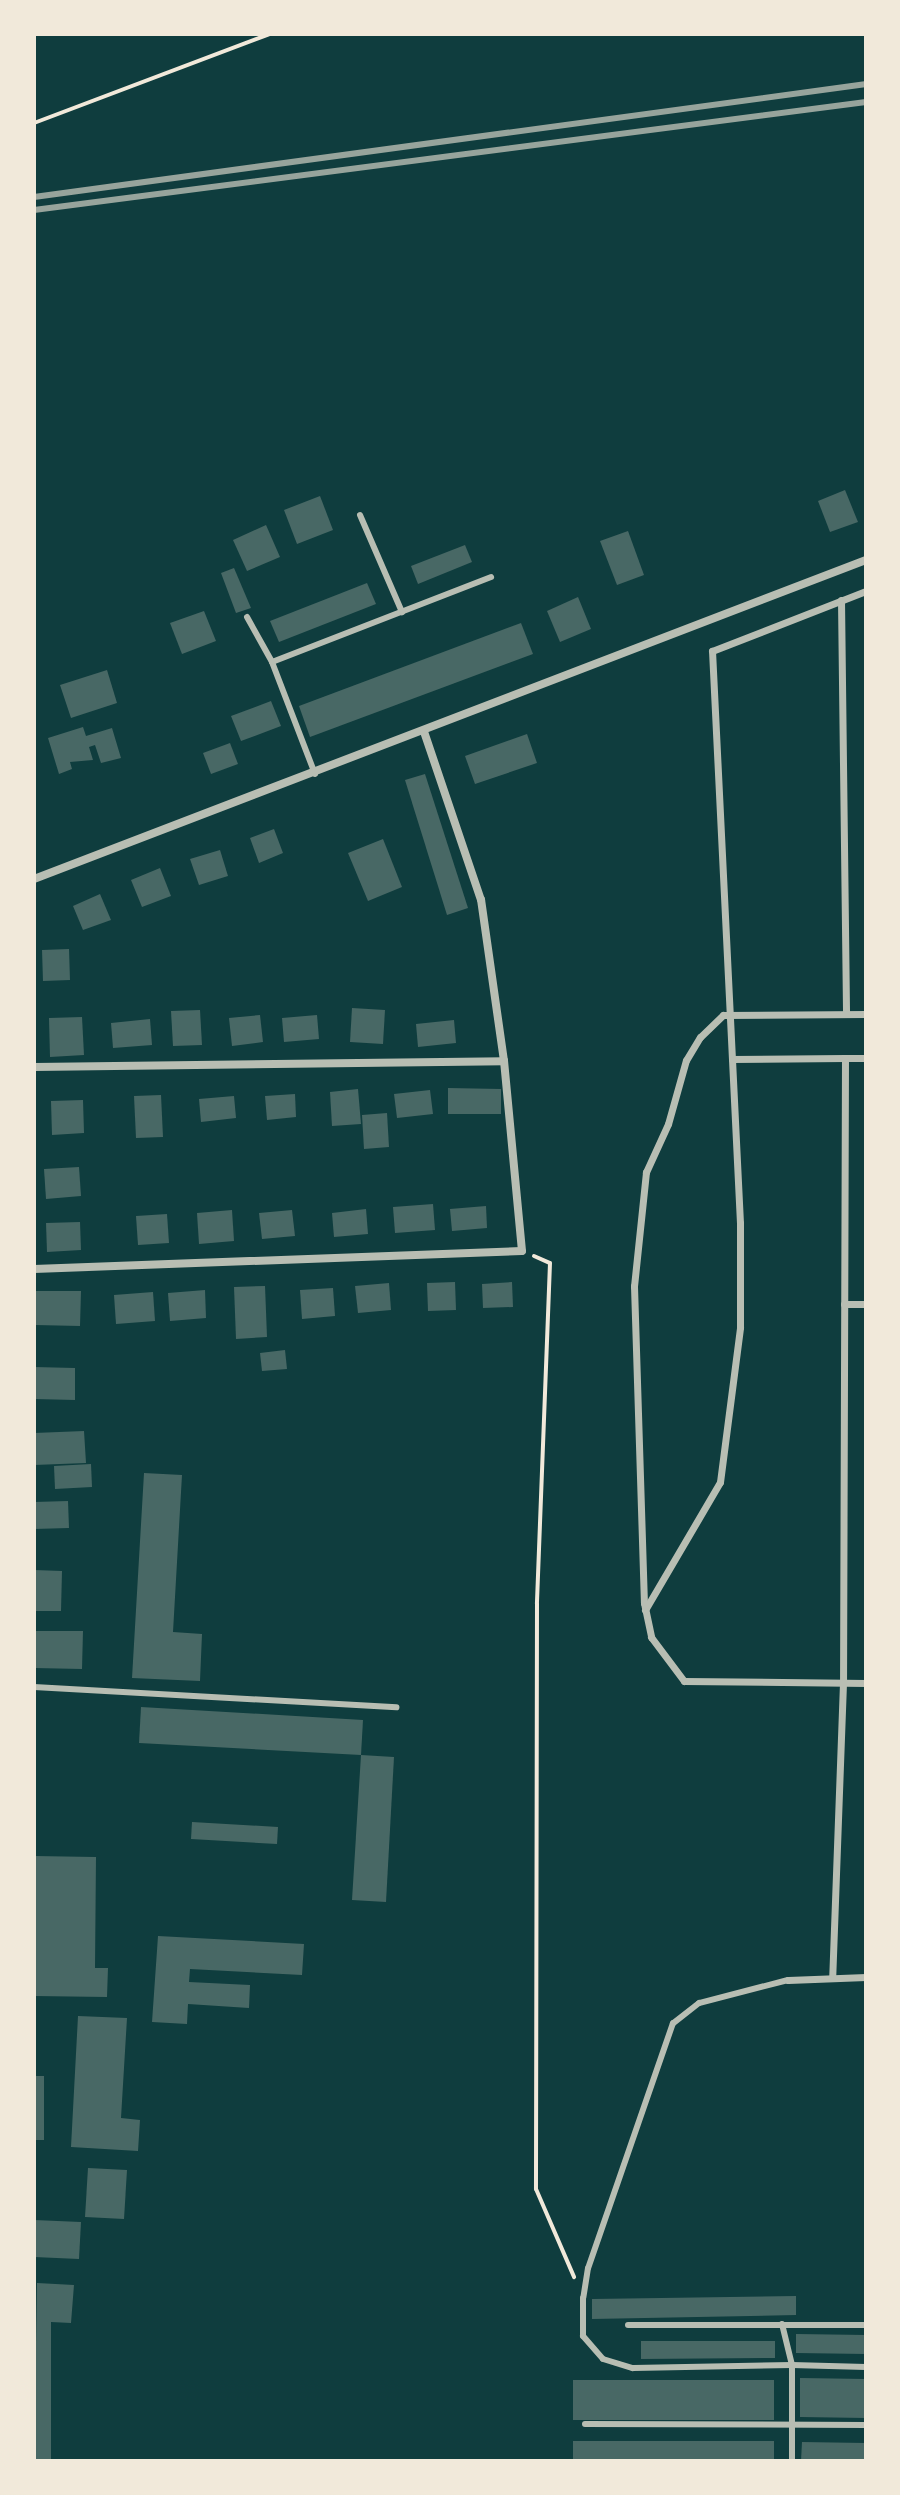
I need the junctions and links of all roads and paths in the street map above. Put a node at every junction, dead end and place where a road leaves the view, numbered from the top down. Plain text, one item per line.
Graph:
1 (269, 34) edge
2 (34, 123) edge
3 (360, 515) dead end
4 (866, 560) edge
5 (491, 577) dead end
6 (866, 591) edge
7 (841, 600) junction
8 (402, 612) junction
9 (247, 617) dead end
10 (272, 662) junction
11 (424, 732) junction
12 (315, 774) junction
13 (34, 879) edge
14 (846, 1013) junction
15 (866, 1014) edge
16 (729, 1015) junction
17 (845, 1058) junction
18 (866, 1058) edge
19 (732, 1059) junction
20 (504, 1061) junction
21 (34, 1067) edge
22 (522, 1251) junction
23 (34, 1269) edge
24 (844, 1304) junction
25 (866, 1304) edge
26 (645, 1610) junction
27 (843, 1683) junction
28 (866, 1683) edge
29 (34, 1687) edge
30 (396, 1707) dead end
31 (866, 1977) edge
32 (832, 1978) junction
33 (788, 1980) joint
34 (583, 2298) junction
35 (782, 2324) junction
36 (628, 2325) dead end
37 (866, 2325) edge
38 (792, 2365) junction
39 (866, 2367) edge
40 (585, 2424) dead end
41 (792, 2424) junction
42 (866, 2425) edge
43 (792, 2461) edge

1 - 2 path
3 - 8 lane
4 - 11 street
5 - 8 lane
6 - 7 street
7 - 14 street
7 - 16 street
8 - 10 lane
9 - 10 lane
10 - 12 lane
11 - 12 street
11 - 20 street
12 - 13 street
14 - 15 street
14 - 16 street
16 - 19 street
16 - 26 street
17 - 18 street
17 - 19 street
17 - 24 street
19 - 26 street
20 - 21 street
20 - 22 street
22 - 23 street
22 - 34 path
24 - 25 street
24 - 27 street
26 - 27 street
27 - 28 street
27 - 32 street
29 - 30 lane
31 - 32 street
32 - 33 street
33 - 34 lane
34 - 38 lane
35 - 36 lane
35 - 37 lane
35 - 38 lane
38 - 39 lane
38 - 41 lane
40 - 41 lane
41 - 42 lane
41 - 43 lane

